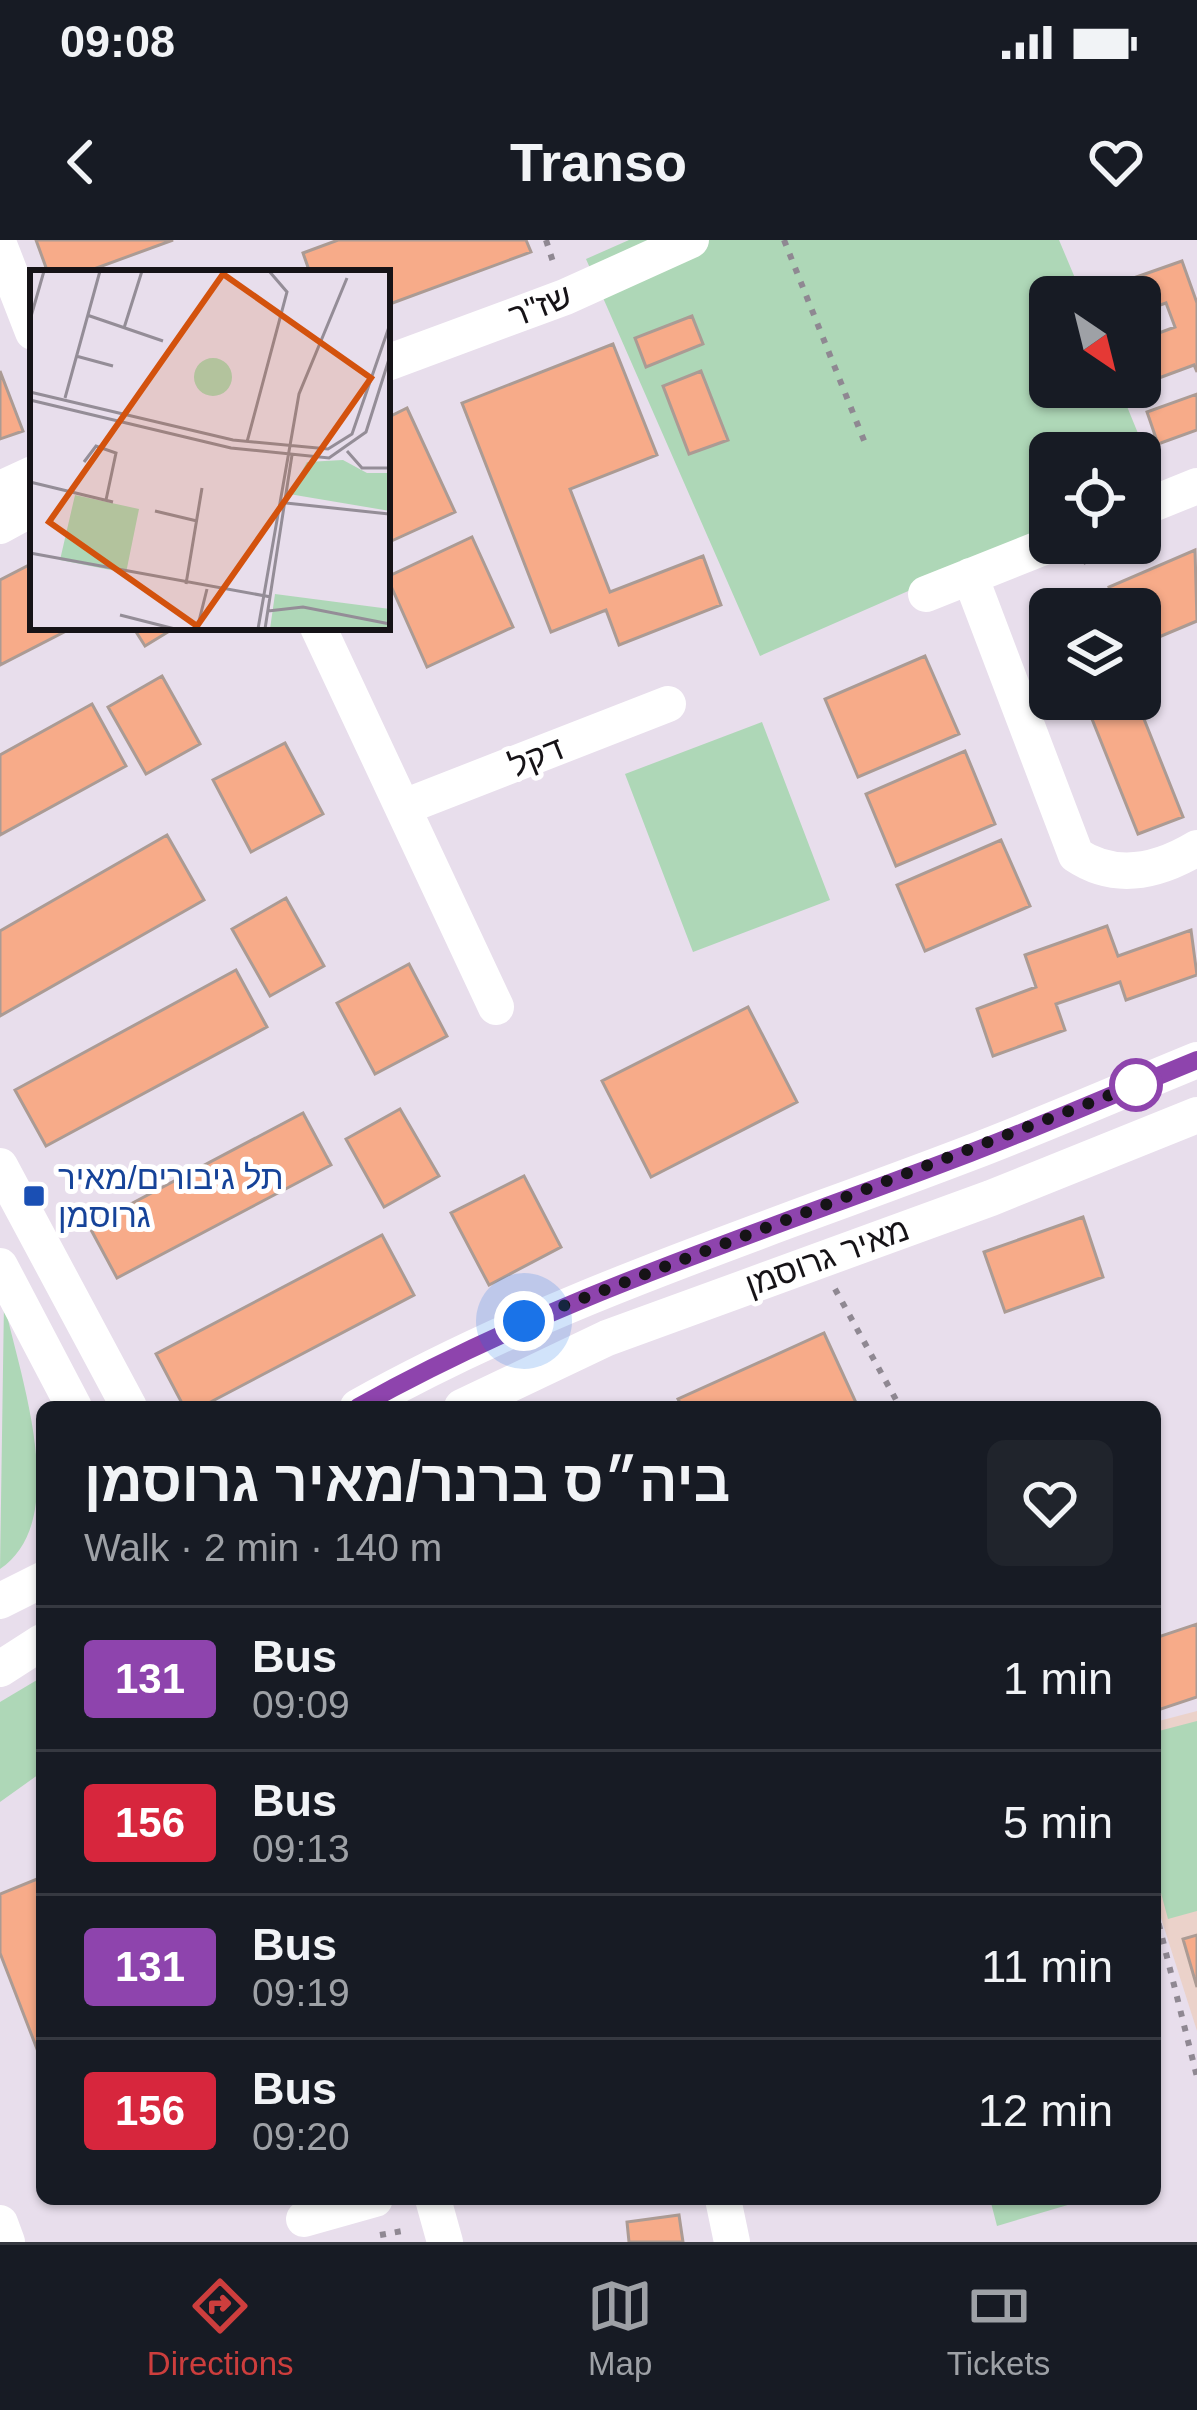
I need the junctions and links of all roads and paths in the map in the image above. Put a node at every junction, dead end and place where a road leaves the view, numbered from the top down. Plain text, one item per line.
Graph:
1 (691, 240) edge
2 (784, 240) edge
3 (0, 247) edge
4 (30, 324) edge
5 (390, 362) edge
6 (865, 443) dead end
7 (30, 475) edge
8 (1197, 486) edge
9 (0, 489) edge
10 (1161, 501) edge
11 (30, 510) edge
12 (0, 526) edge
13 (1029, 553) edge
14 (970, 576) junction
15 (926, 594) dead end
16 (319, 630) edge
17 (668, 704) dead end
18 (404, 807) junction
19 (1197, 848) edge
20 (496, 1007) dead end
21 (1197, 1060) edge
22 (1197, 1115) edge
23 (0, 1166) edge
24 (821, 1259) junction
25 (3, 1272) edge
26 (50, 1401) edge
27 (71, 1401) edge
28 (126, 1401) edge
29 (369, 1401) edge
30 (475, 1401) edge
31 (897, 1401) edge
32 (36, 1646) edge
33 (0, 1669) edge
34 (1161, 1933) edge
35 (1197, 2077) edge
36 (354, 2205) edge
37 (723, 2205) edge
38 (304, 2219) dead end
39 (440, 2221) edge
40 (0, 2223) edge
41 (365, 2238) dead end
42 (7, 2242) edge
43 (732, 2242) edge

1 - 5 street, שז"ר
2 - 6 path
3 - 4 street
7 - 9 street
8 - 10 street
11 - 12 street
13 - 14 street
14 - 15 street
14 - 19 street
16 - 18 street
17 - 18 street, דקל
18 - 20 street
21 - 29 street, מאיר גרוסמן
22 - 24 street, מאיר גרוסמן
23 - 28 street
24 - 30 street, מאיר גרוסמן
24 - 31 path
25 - 26 street
25 - 27 street
32 - 33 street
34 - 35 path
36 - 38 street
37 - 43 street
39 - 41 path
40 - 42 street

